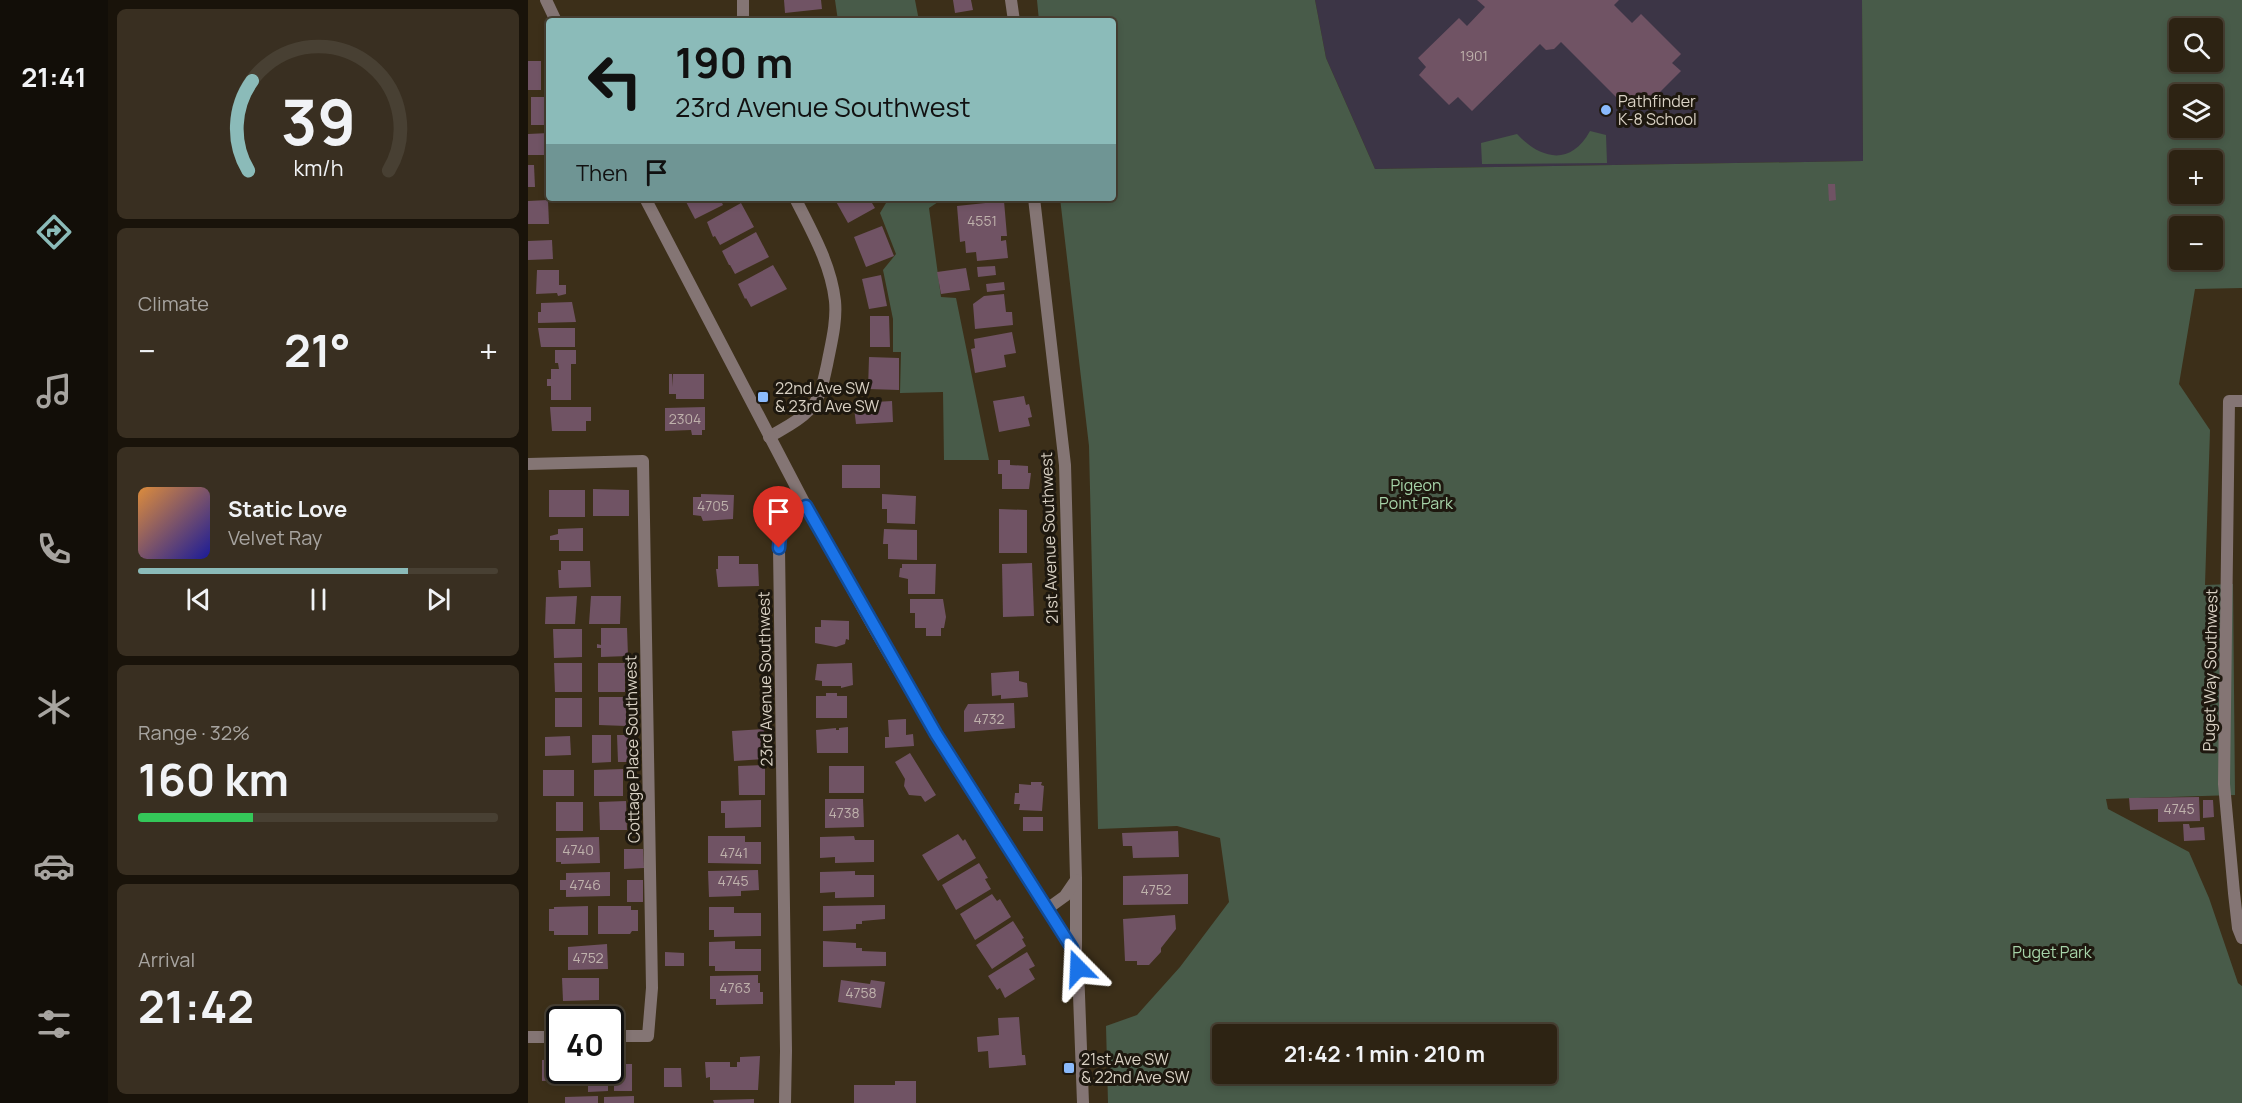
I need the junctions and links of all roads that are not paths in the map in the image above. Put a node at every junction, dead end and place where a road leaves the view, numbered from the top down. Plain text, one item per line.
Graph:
1 (546, 0) edge
2 (743, 0) edge
3 (1011, 0) edge
4 (555, 18) edge
5 (743, 18) edge
6 (1014, 18) edge
7 (647, 201) edge
8 (796, 201) edge
9 (1034, 201) edge
10 (2236, 401) edge
11 (770, 436) junction
12 (528, 464) edge
13 (806, 506) junction
14 (1076, 879) junction
15 (1047, 909) junction
16 (2242, 938) edge
17 (1076, 959) junction
18 (624, 1036) edge
19 (528, 1037) edge
20 (546, 1037) edge
21 (785, 1103) edge
22 (1083, 1103) edge

1 - 4 street
2 - 5 street
3 - 6 street
7 - 11 street
8 - 11 street
9 - 14 street, 21st Avenue Southwest
10 - 16 street, Puget Way Southwest
11 - 13 street
12 - 18 street, Cottage Place Southwest
13 - 15 street
13 - 21 street, 23rd Avenue Southwest
14 - 15 street
14 - 17 street, 21st Avenue Southwest
15 - 17 street
17 - 22 street, 21st Avenue Southwest
19 - 20 street

